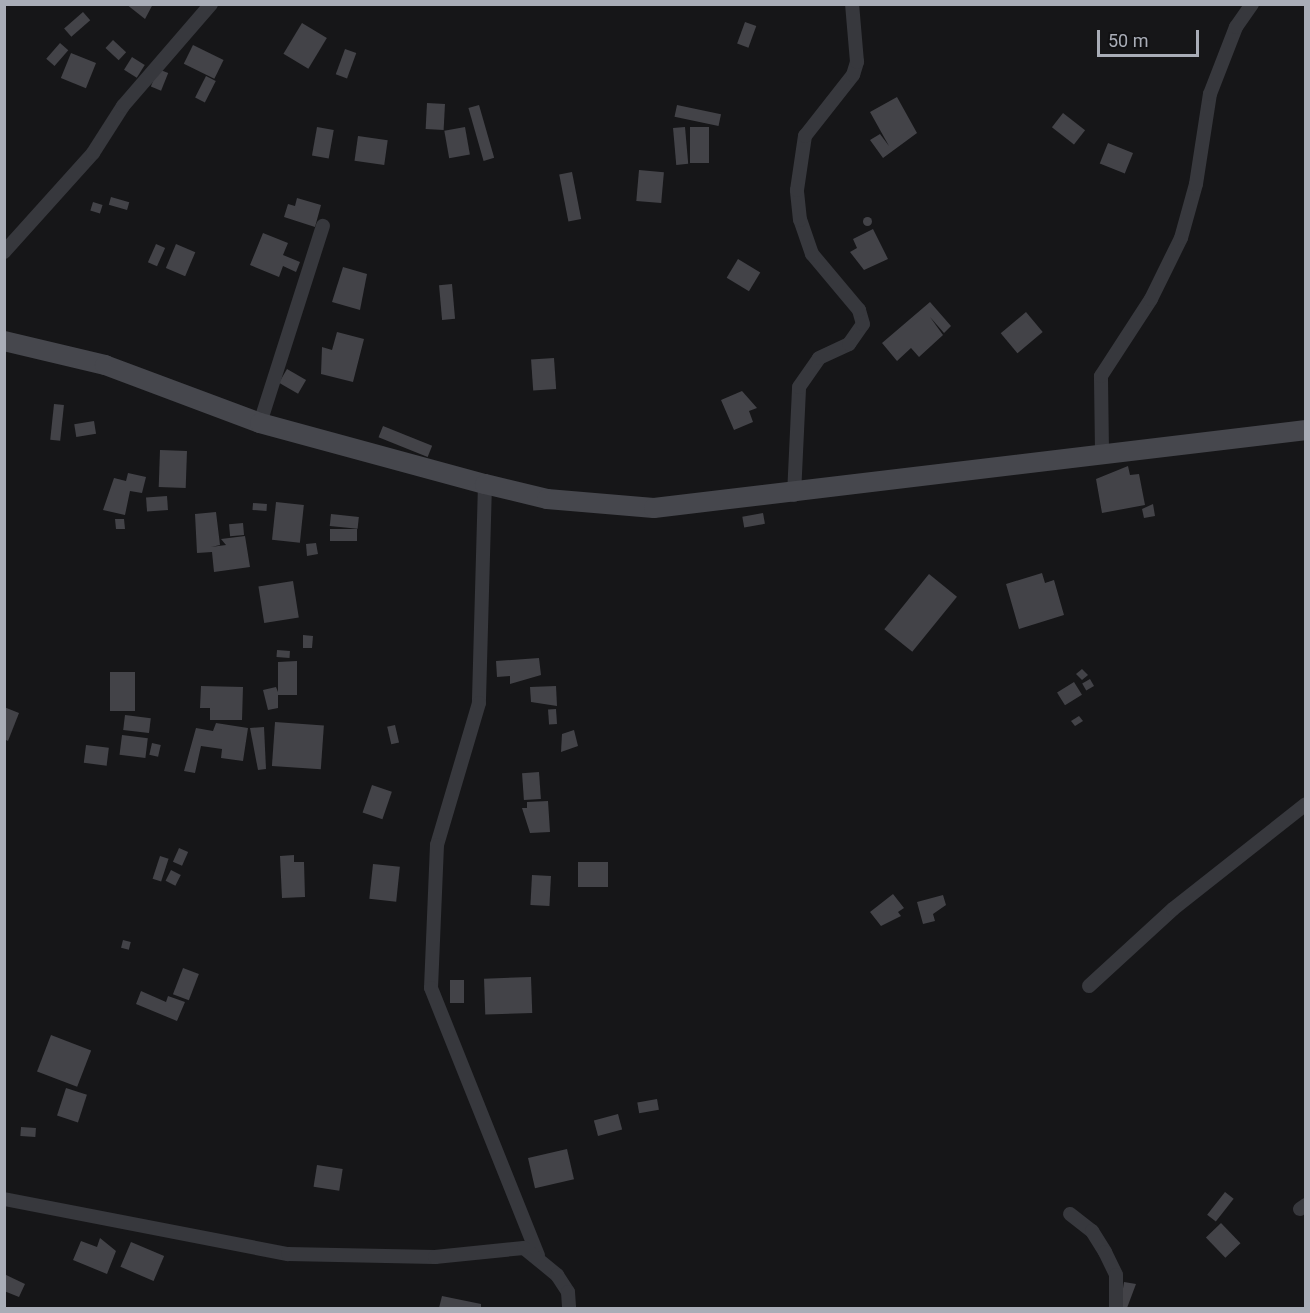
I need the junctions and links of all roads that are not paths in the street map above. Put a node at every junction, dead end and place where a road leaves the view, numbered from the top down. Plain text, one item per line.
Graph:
1 (211, 4) edge
2 (852, 4) edge
3 (1252, 4) edge
4 (323, 226) dead end
5 (4, 252) edge
6 (4, 341) edge
7 (260, 423) junction
8 (1305, 430) edge
9 (1102, 450) junction
10 (485, 484) junction
11 (794, 495) junction
12 (1305, 804) edge
13 (1089, 986) dead end
14 (4, 1199) edge
15 (1070, 1214) dead end
16 (538, 1255) junction
17 (569, 1308) edge
18 (1116, 1308) edge

1 - 5 street
2 - 11 street
3 - 9 street
4 - 7 street
6 - 7 street
7 - 10 street
8 - 9 street
9 - 11 street
10 - 11 street
10 - 16 street
12 - 13 street
14 - 16 street
15 - 18 street
16 - 17 street

